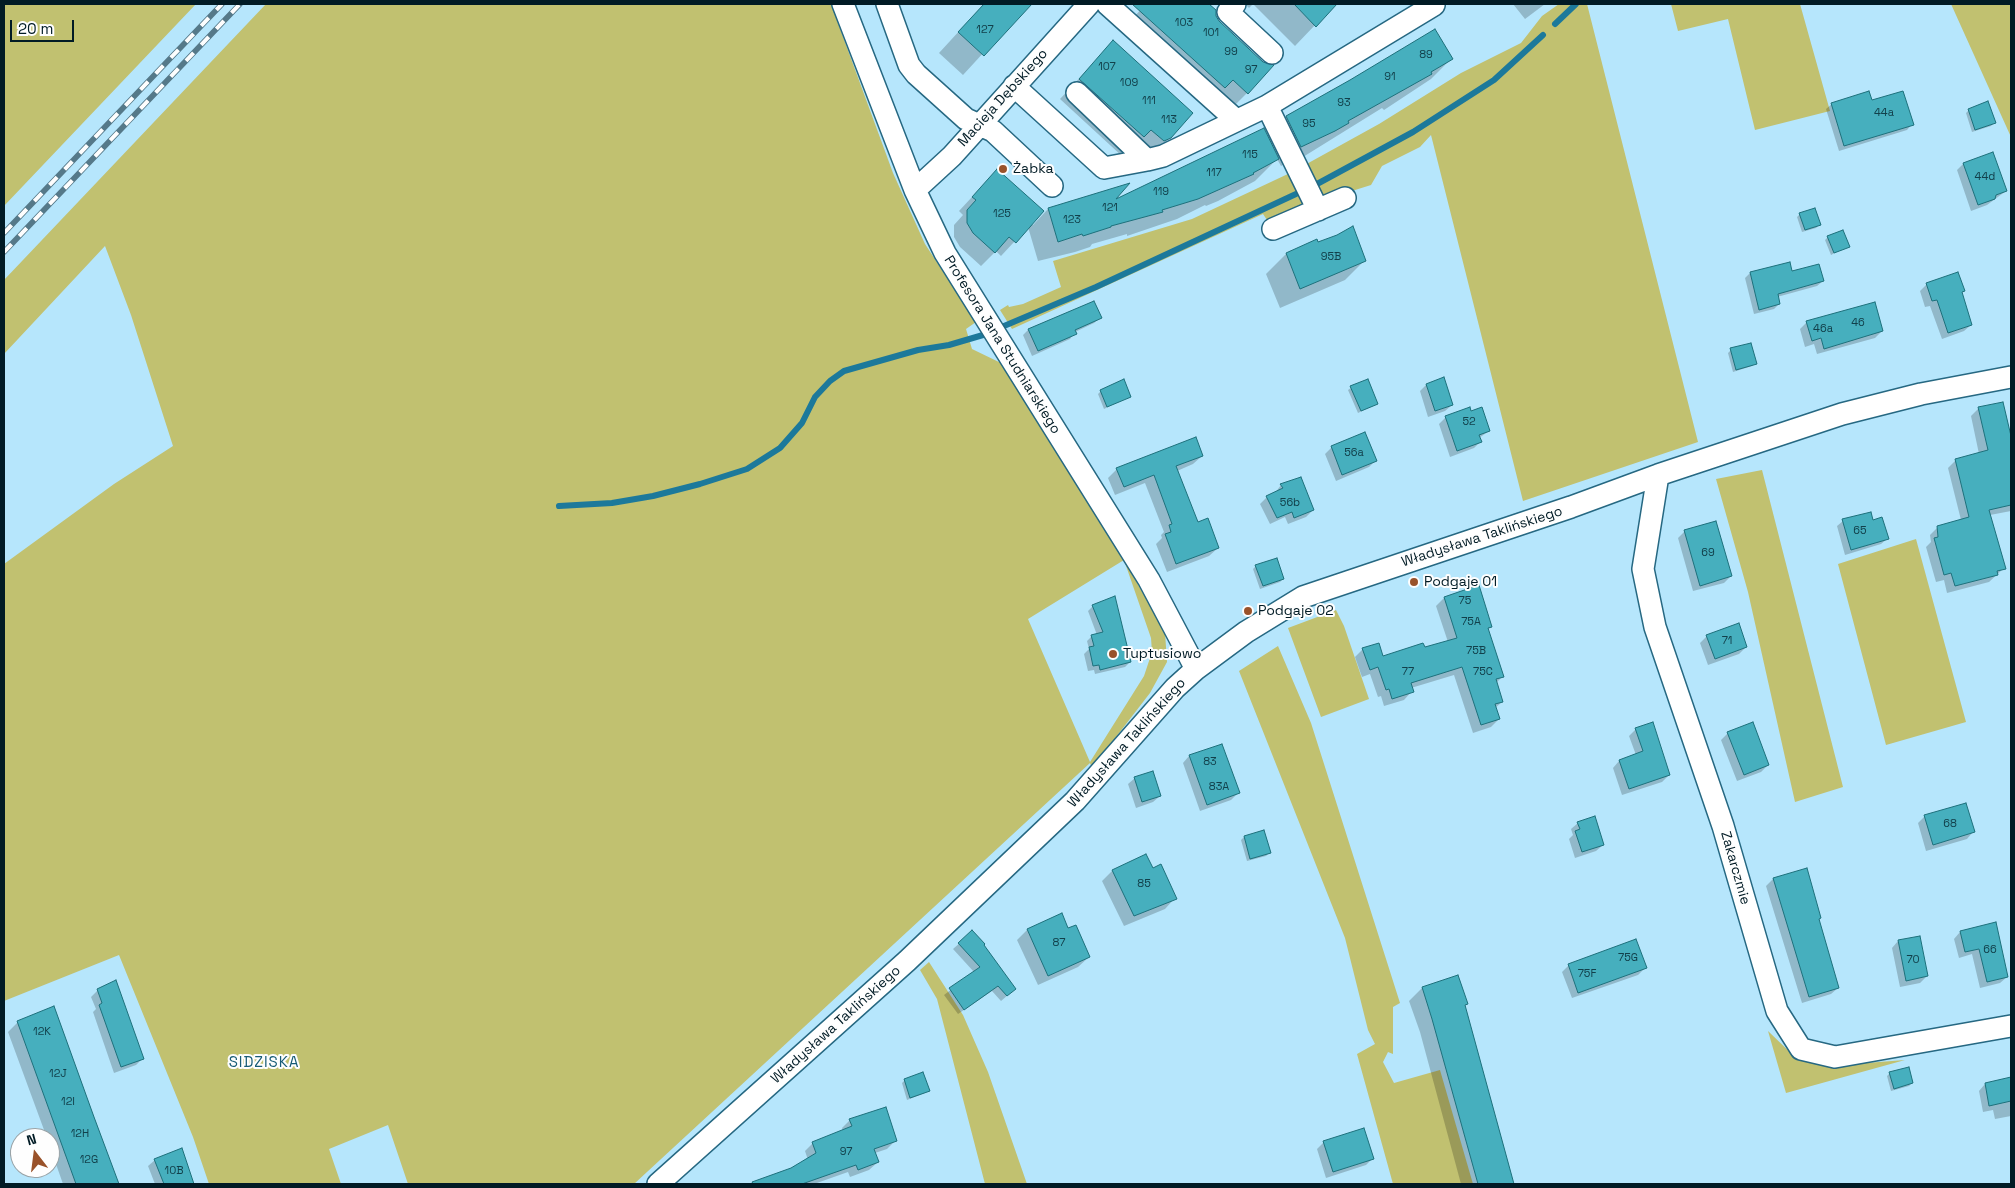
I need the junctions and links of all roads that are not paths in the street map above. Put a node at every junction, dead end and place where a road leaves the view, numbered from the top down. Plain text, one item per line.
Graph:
1 (843, 4) edge
2 (887, 4) edge
3 (1089, 4) edge
4 (1107, 4) edge
5 (1235, 4) edge
6 (1434, 5) edge
7 (1272, 53) dead end
8 (1014, 86) junction
9 (1077, 93) dead end
10 (1266, 106) junction
11 (1236, 120) junction
12 (979, 125) junction
13 (1147, 160) junction
14 (1052, 186) dead end
15 (915, 190) junction
16 (1345, 198) dead end
17 (1318, 210) junction
18 (1273, 229) dead end
19 (2011, 377) edge
20 (1658, 474) junction
21 (1196, 669) junction
22 (2011, 1026) edge
23 (658, 1184) edge

1 - 15 street, Profesora Jana Studniarskiego
2 - 12 street
3 - 8 street, Macieja Dębskiego
4 - 11 street
5 - 7 street
6 - 10 street
8 - 12 street, Macieja Dębskiego
8 - 13 street
9 - 13 street
10 - 11 street
10 - 17 street
11 - 13 street
12 - 14 street
12 - 15 street, Macieja Dębskiego
15 - 21 street, Profesora Jana Studniarskiego
16 - 17 street
17 - 18 street
19 - 20 street, Władysława Taklińskiego
20 - 21 street, Władysława Taklińskiego
20 - 22 street, Zakarczmie
21 - 23 street, Władysława Taklińskiego

